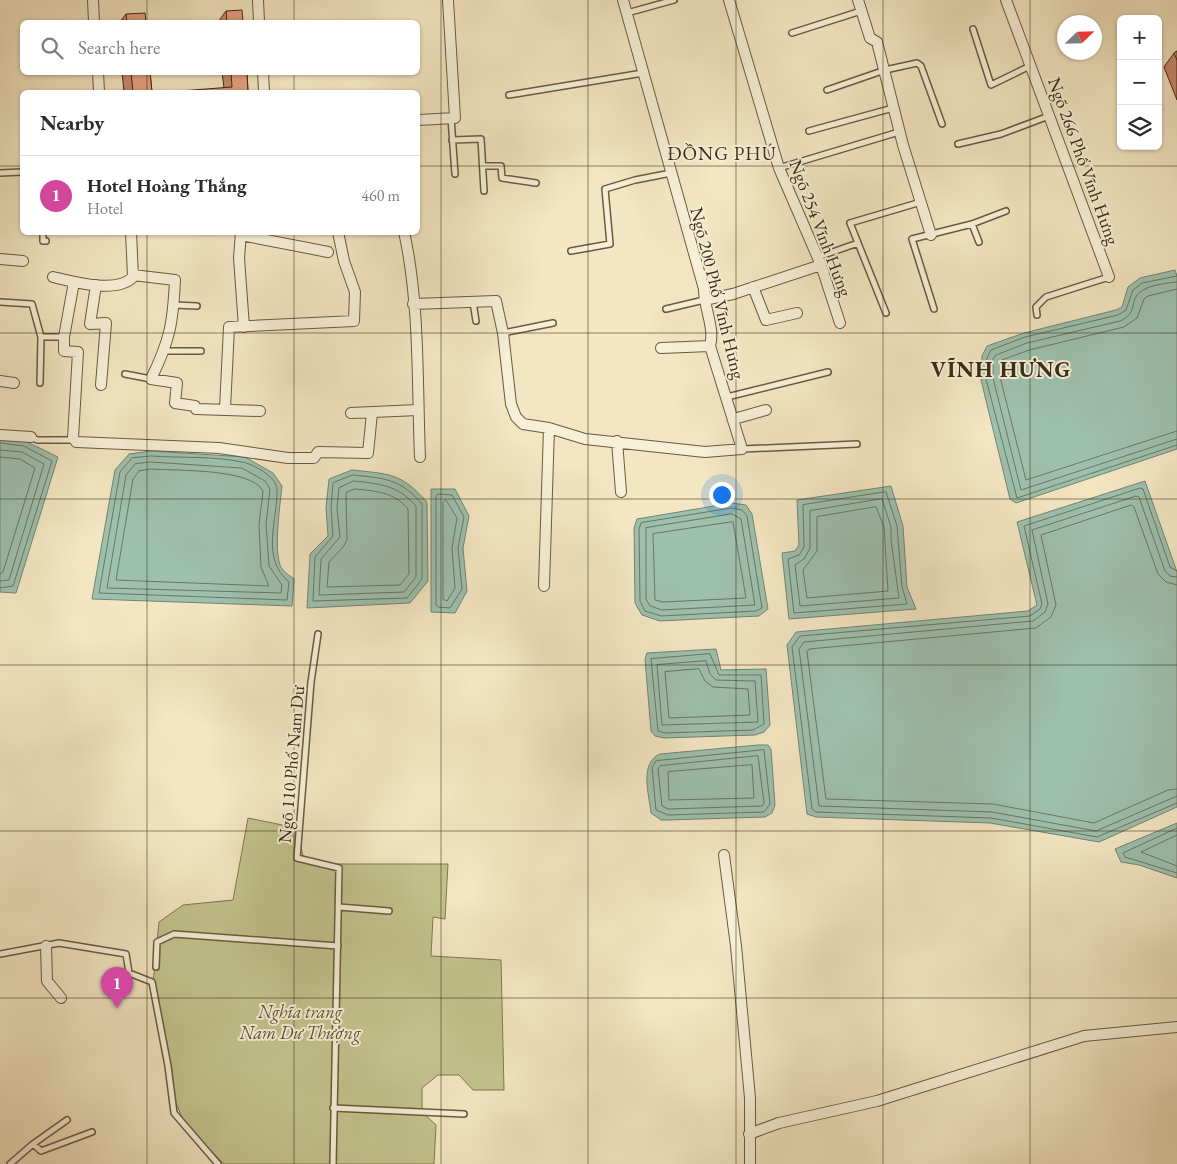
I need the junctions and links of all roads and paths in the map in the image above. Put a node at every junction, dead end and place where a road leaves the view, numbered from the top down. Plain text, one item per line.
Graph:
1 (93, 0) edge
2 (258, 0) edge
3 (448, 0) edge
4 (623, 0) edge
5 (674, 0) edge
6 (729, 0) edge
7 (858, 0) edge
8 (1006, 0) edge
9 (861, 10) junction
10 (627, 13) junction
11 (94, 20) edge
12 (259, 20) edge
13 (973, 29) dead end
14 (792, 33) dead end
15 (1031, 66) junction
16 (885, 70) junction
17 (643, 73) junction
18 (98, 75) edge
19 (263, 75) edge
20 (99, 90) edge
21 (264, 90) edge
22 (827, 90) dead end
23 (509, 95) dead end
24 (893, 108) junction
25 (1050, 116) junction
26 (451, 118) junction
27 (420, 120) edge
28 (942, 124) dead end
29 (809, 131) dead end
30 (899, 132) junction
31 (452, 140) junction
32 (958, 144) dead end
33 (484, 166) junction
34 (780, 168) junction
35 (20, 172) edge
36 (0, 173) edge
37 (671, 173) junction
38 (454, 174) dead end
39 (536, 183) dead end
40 (484, 192) dead end
41 (921, 202) junction
42 (1006, 211) dead end
43 (972, 224) junction
44 (43, 235) edge
45 (131, 235) edge
46 (241, 235) edge
47 (246, 235) edge
48 (339, 235) edge
49 (405, 235) edge
50 (931, 235) junction
51 (46, 241) dead end
52 (979, 242) dead end
53 (858, 243) junction
54 (571, 251) dead end
55 (328, 252) dead end
56 (0, 259) edge
57 (24, 261) dead end
58 (819, 261) junction
59 (134, 275) junction
60 (53, 277) dead end
61 (1109, 277) joint
62 (74, 282) junction
63 (96, 285) junction
64 (753, 287) junction
65 (704, 300) junction
66 (473, 301) junction
67 (0, 302) edge
68 (413, 304) junction
69 (174, 305) junction
70 (197, 306) dead end
71 (666, 308) dead end
72 (934, 309) dead end
73 (797, 313) dead end
74 (886, 313) dead end
75 (1037, 314) dead end
76 (476, 321) dead end
77 (553, 323) dead end
78 (840, 323) dead end
79 (244, 327) junction
80 (503, 333) junction
81 (41, 337) junction
82 (64, 338) junction
83 (710, 346) junction
84 (661, 348) dead end
85 (165, 351) junction
86 (201, 352) dead end
87 (828, 372) dead end
88 (125, 374) dead end
89 (151, 380) junction
90 (0, 382) edge
91 (14, 383) dead end
92 (40, 383) dead end
93 (102, 385) dead end
94 (727, 397) junction
95 (226, 409) junction
96 (418, 410) junction
97 (766, 410) dead end
98 (260, 411) dead end
99 (351, 413) dead end
100 (372, 413) junction
101 (734, 419) junction
102 (549, 428) junction
103 (0, 435) edge
104 (31, 437) joint
105 (74, 440) junction
106 (617, 441) junction
107 (857, 444) dead end
108 (742, 449) junction
109 (420, 457) dead end
110 (621, 492) dead end
111 (544, 586) dead end
112 (318, 634) dead end
113 (724, 855) dead end
114 (339, 907) junction
115 (388, 911) dead end
116 (46, 946) junction
117 (338, 946) junction
118 (0, 954) edge
119 (156, 967) dead end
120 (61, 998) dead end
121 (1177, 1027) edge
122 (333, 1108) junction
123 (464, 1114) dead end
124 (68, 1120) dead end
125 (92, 1132) dead end
126 (749, 1134) junction
127 (32, 1144) junction
128 (10, 1164) edge
129 (218, 1164) edge
130 (333, 1164) edge
131 (750, 1164) edge

1 - 11 street
2 - 12 street
3 - 26 street
4 - 10 street, Ngõ 200 Phố Vĩnh Hưng
5 - 10 lane
6 - 34 street, Ngõ 254 Vĩnh Hưng
7 - 9 street
8 - 15 street, Ngõ 266 Phố Vĩnh Hưng
9 - 14 lane
9 - 16 street
10 - 17 street, Ngõ 200 Phố Vĩnh Hưng
13 - 15 lane
15 - 25 street, Ngõ 266 Phố Vĩnh Hưng
16 - 22 lane
16 - 24 street
16 - 28 lane
17 - 23 lane
17 - 37 street, Ngõ 200 Phố Vĩnh Hưng
18 - 20 street
19 - 21 street
24 - 29 lane
24 - 30 street
25 - 32 lane
25 - 61 street, Ngõ 266 Phố Vĩnh Hưng
26 - 27 street
26 - 31 lane
30 - 34 lane
30 - 41 street
31 - 33 lane
31 - 38 lane
33 - 39 lane
33 - 40 lane
34 - 58 street, Ngõ 254 Vĩnh Hưng
35 - 36 lane
37 - 54 lane
37 - 65 street, Ngõ 200 Phố Vĩnh Hưng
41 - 50 street
41 - 53 lane
42 - 43 lane
43 - 50 lane
43 - 52 lane
44 - 51 lane
45 - 59 street
46 - 79 street
47 - 55 street
48 - 79 street
49 - 68 street
50 - 72 lane
53 - 58 lane
53 - 74 lane
56 - 57 street
58 - 64 street
58 - 78 street, Ngõ 254 Vĩnh Hưng
59 - 63 street
59 - 69 street
60 - 62 street
61 - 75 lane
62 - 63 street
62 - 82 street
63 - 93 street
64 - 65 street
64 - 73 street
65 - 71 lane
65 - 83 street, Ngõ 200 Phố Vĩnh Hưng
66 - 68 street
66 - 76 lane
66 - 80 street
67 - 81 lane
68 - 96 street
69 - 70 lane
69 - 85 street
77 - 80 lane
79 - 95 street
80 - 102 street
81 - 82 lane
81 - 92 lane
82 - 105 street
83 - 84 street
83 - 94 street, Ngõ 200 Phố Vĩnh Hưng
85 - 86 lane
85 - 89 street
87 - 94 lane
88 - 89 lane
89 - 95 street
90 - 91 street
94 - 101 street, Ngõ 200 Phố Vĩnh Hưng
95 - 98 street
96 - 100 street
96 - 109 street
97 - 101 street
99 - 100 street
100 - 105 street
101 - 108 street, Ngõ 200 Phố Vĩnh Hưng
102 - 106 street
102 - 111 street
103 - 104 street
104 - 105 lane
106 - 108 street
106 - 110 street
107 - 108 lane
112 - 114 lane, Ngõ 110 Phố Nam Dư
113 - 126 street
114 - 115 lane
114 - 117 lane, Ngõ 110 Phố Nam Dư
116 - 118 lane
116 - 120 street
116 - 129 lane
117 - 119 lane
117 - 122 lane, Ngõ 110 Phố Nam Dư
121 - 126 street
122 - 123 lane
122 - 130 lane, Ngõ 110 Phố Nam Dư
124 - 127 lane
125 - 127 lane
126 - 131 street
127 - 128 lane

